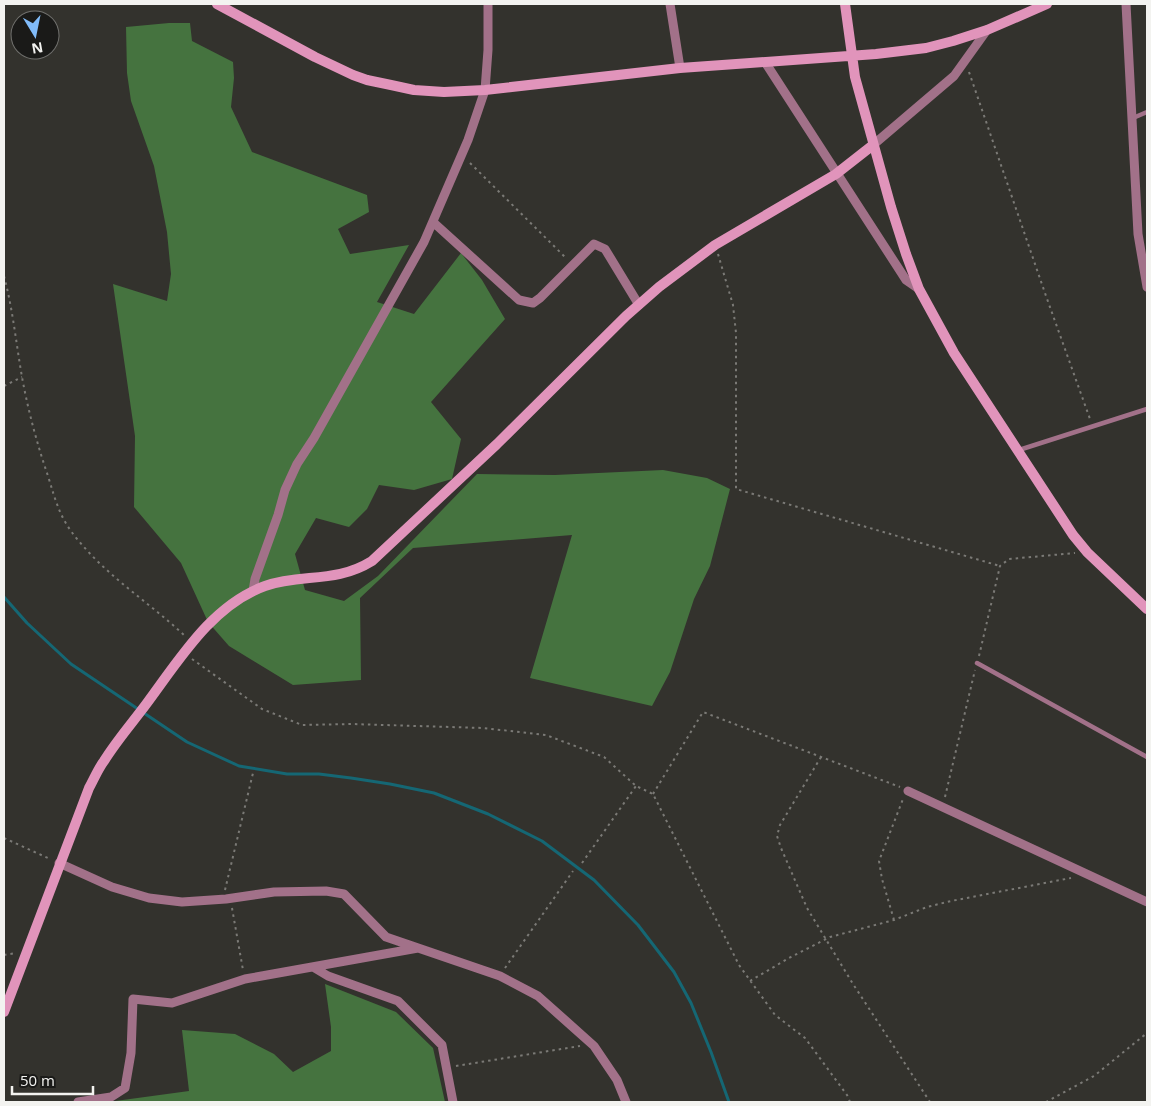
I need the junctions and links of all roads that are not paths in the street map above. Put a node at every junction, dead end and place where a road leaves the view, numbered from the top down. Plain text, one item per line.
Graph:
1 (217, 4) edge
2 (488, 4) edge
3 (670, 4) edge
4 (845, 4) edge
5 (1047, 4) edge
6 (1126, 4) edge
7 (987, 30) junction
8 (851, 56) junction
9 (765, 62) junction
10 (680, 68) junction
11 (485, 90) junction
12 (1147, 112) edge
13 (1132, 118) junction
14 (873, 145) junction
15 (836, 174) junction
16 (432, 222) junction
17 (1147, 287) edge
18 (920, 289) junction
19 (639, 304) junction
20 (1147, 409) edge
21 (1018, 451) junction
22 (254, 591) junction
23 (1147, 609) edge
24 (977, 663) road end
25 (1147, 756) edge
26 (908, 790) road end
27 (59, 863) junction
28 (1147, 902) edge
29 (419, 948) junction
30 (313, 967) junction
31 (4, 1012) edge
32 (78, 1102) edge
33 (453, 1102) edge
34 (626, 1102) edge

1 - 11 street
2 - 11 street
3 - 10 street
4 - 8 street
5 - 7 street
6 - 13 street
7 - 8 street
7 - 14 street
8 - 9 street
8 - 14 street
9 - 10 street
9 - 15 street
10 - 11 street
11 - 16 street
12 - 13 lane
13 - 17 street
14 - 15 street
14 - 18 street
15 - 18 street
15 - 19 street
16 - 19 street
16 - 22 street
18 - 21 street
19 - 22 street
20 - 21 lane
21 - 23 street
22 - 27 street
24 - 25 lane
26 - 28 street
27 - 29 street
27 - 31 street
29 - 30 street
29 - 34 street
30 - 32 street
30 - 33 street

